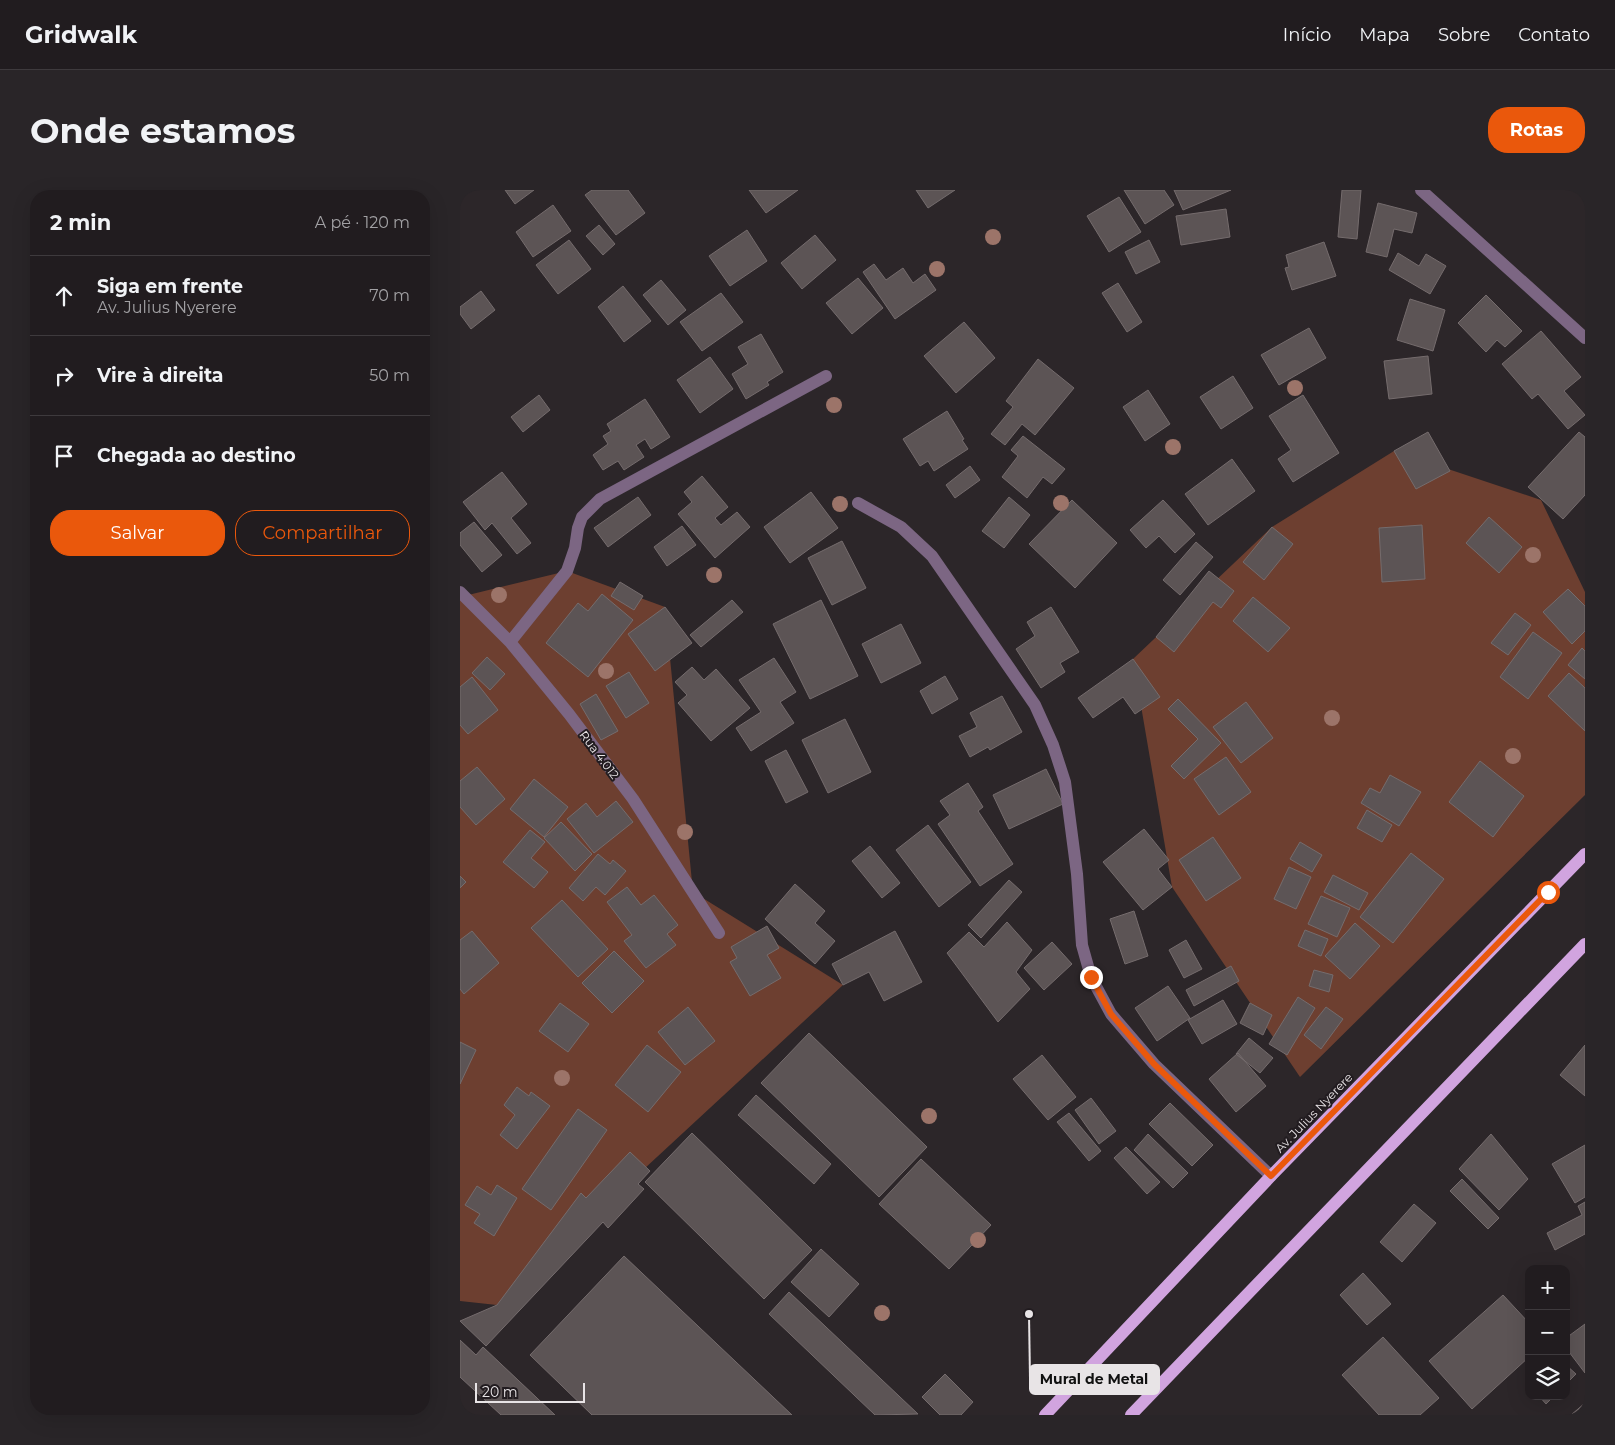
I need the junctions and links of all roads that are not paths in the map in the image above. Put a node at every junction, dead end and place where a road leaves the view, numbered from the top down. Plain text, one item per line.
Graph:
1 (1421, 190) edge
2 (1585, 338) edge
3 (826, 376) dead end
4 (858, 504) dead end
5 (460, 592) edge
6 (510, 642) junction
7 (1585, 854) edge
8 (719, 933) dead end
9 (1585, 944) edge
10 (1271, 1176) junction
11 (1045, 1415) edge
12 (1131, 1415) edge

1 - 2 street
3 - 6 street
4 - 10 street
5 - 6 street, Rua 4.012
6 - 8 street, Rua 4.012
7 - 10 main road, Av. Julius Nyerere
9 - 12 main road
10 - 11 main road, Av. Julius Nyerere

